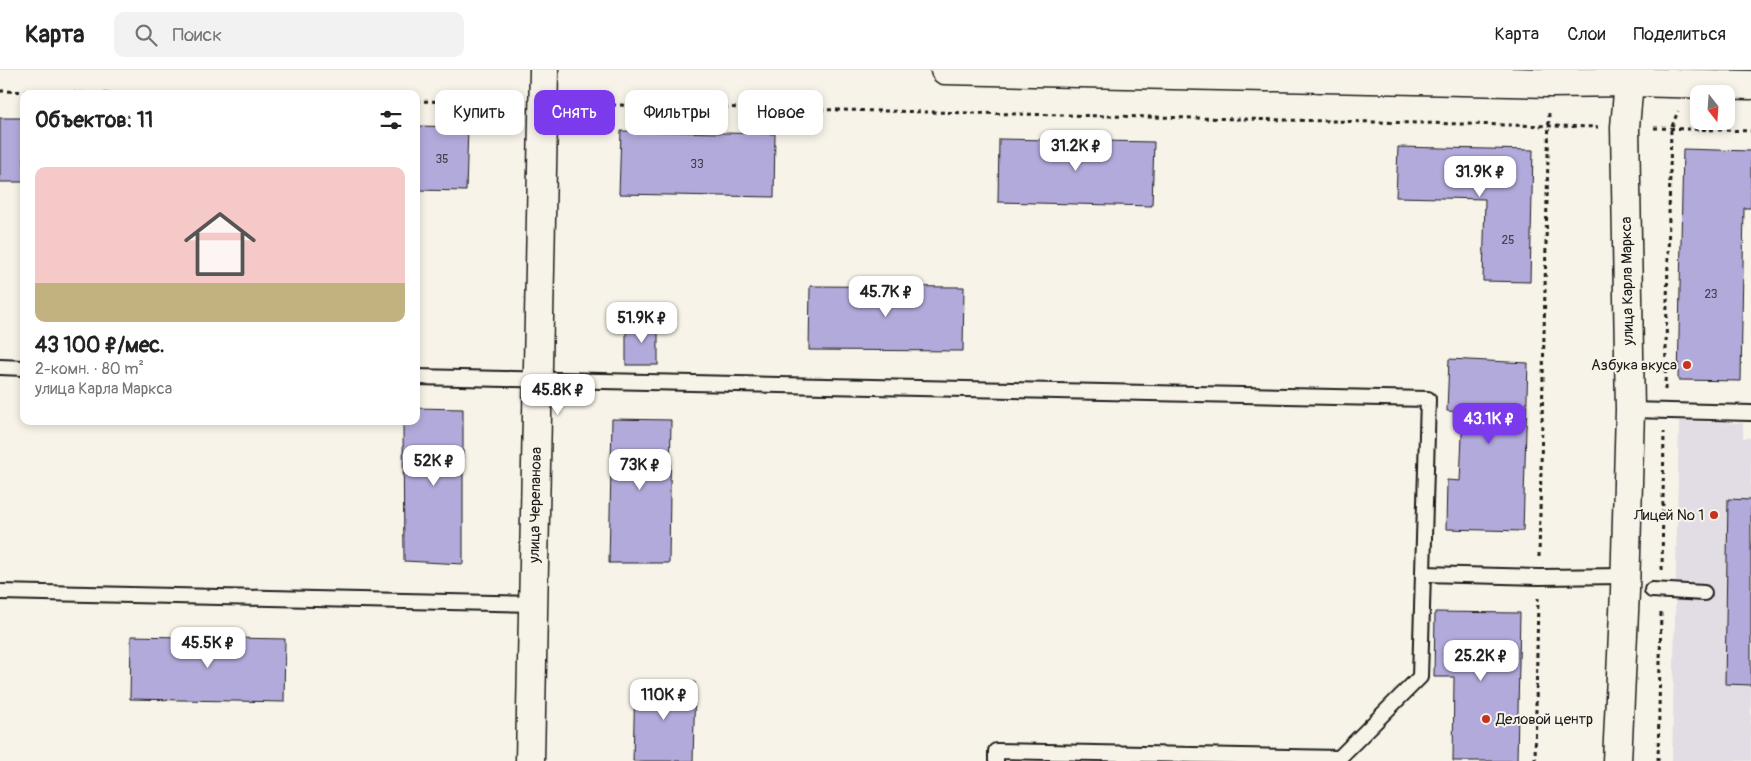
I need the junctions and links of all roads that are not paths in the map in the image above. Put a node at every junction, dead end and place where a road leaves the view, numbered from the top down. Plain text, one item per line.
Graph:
1 (544, 70) edge
2 (945, 70) edge
3 (1630, 76) edge
4 (1751, 85) edge
5 (0, 367) edge
6 (20, 368) edge
7 (420, 377) edge
8 (538, 380) junction
9 (1630, 410) junction
10 (1751, 413) edge
11 (1423, 574) junction
12 (1624, 576) junction
13 (1652, 590) dead end
14 (0, 592) edge
15 (1704, 592) dead end
16 (533, 604) junction
17 (1339, 759) edge
18 (530, 761) edge
19 (996, 761) edge
20 (1616, 761) edge

1 - 8 street, улица Черепанова
2 - 3 street
3 - 4 street
3 - 9 street, улица Карла Маркса
5 - 6 lane
7 - 8 lane
8 - 11 lane
8 - 16 street, улица Черепанова
9 - 10 lane
9 - 12 street, улица Карла Маркса
11 - 12 lane
11 - 17 lane
12 - 20 street, улица Карла Маркса
13 - 15 lane
14 - 16 lane
16 - 18 street, улица Черепанова
17 - 19 lane

